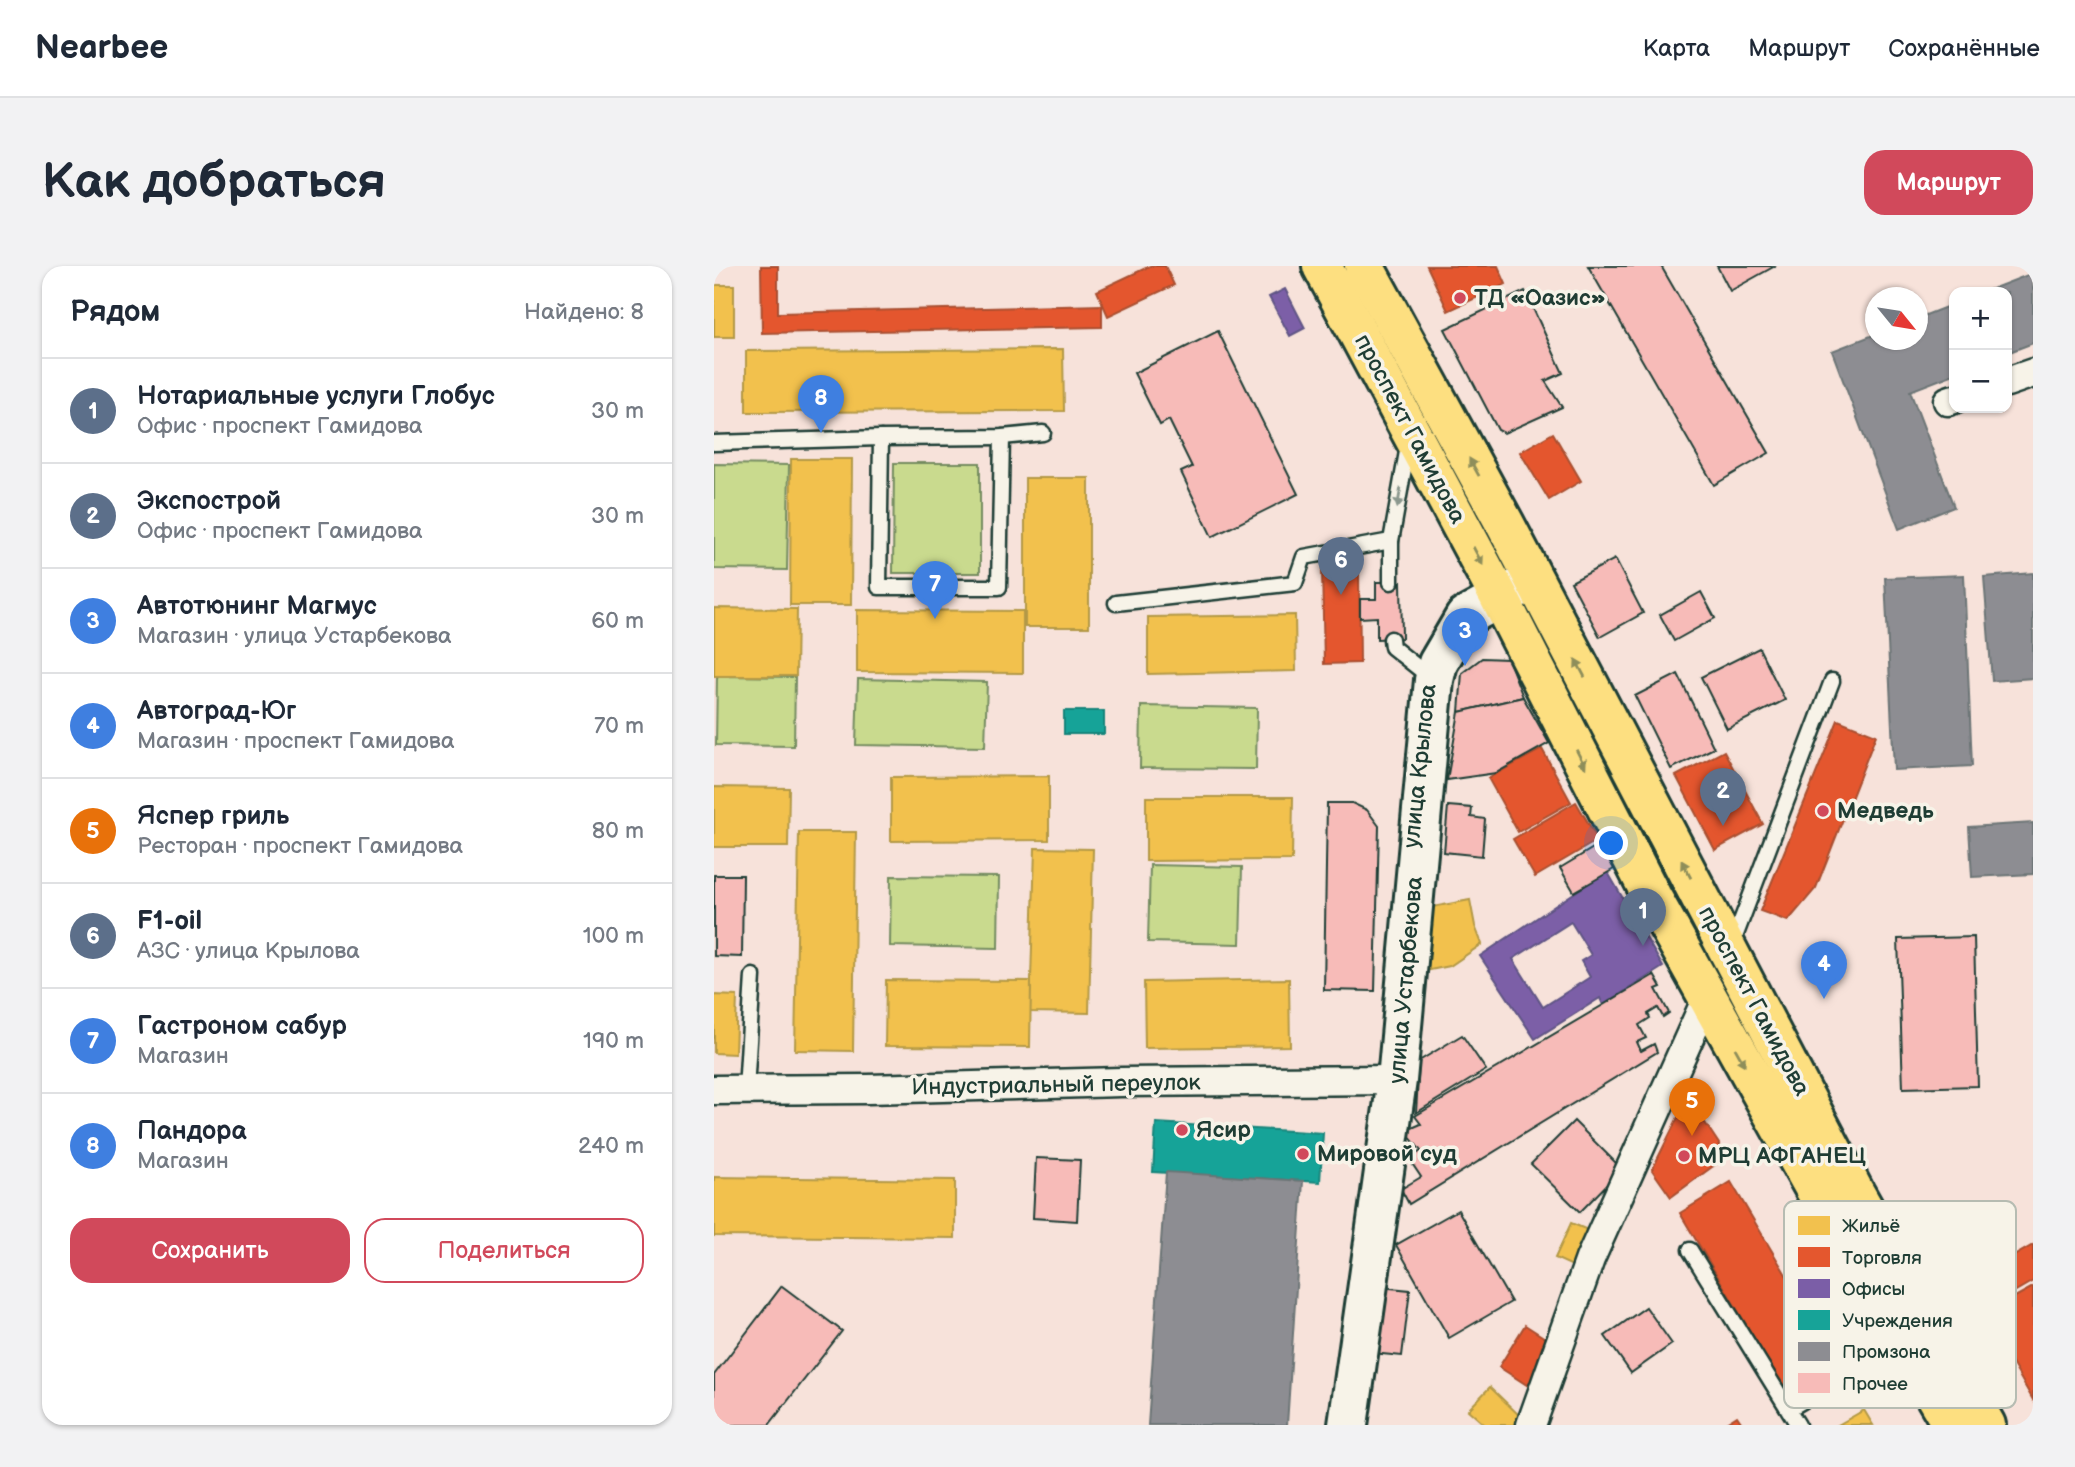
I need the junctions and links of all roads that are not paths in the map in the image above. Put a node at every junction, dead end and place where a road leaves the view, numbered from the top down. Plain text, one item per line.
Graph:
1 (1322, 266) edge
2 (1364, 266) edge
3 (2033, 373) edge
4 (2012, 380) edge
5 (1411, 431) junction
6 (1043, 433) dead end
7 (1002, 437) junction
8 (881, 438) junction
9 (714, 443) edge
10 (1391, 541) junction
11 (1391, 582) dead end
12 (1515, 586) junction
13 (1116, 603) dead end
14 (1391, 639) dead end
15 (1431, 678) junction
16 (1832, 681) dead end
17 (1729, 953) junction
18 (753, 976) dead end
19 (1707, 998) junction
20 (1393, 1080) junction
21 (714, 1090) edge
22 (746, 1090) junction
23 (1839, 1199) joint
24 (1689, 1250) dead end
25 (1784, 1401) edge
26 (1942, 1408) edge
27 (1975, 1408) edge
28 (1789, 1409) edge
29 (1339, 1425) edge
30 (1348, 1425) edge
31 (1531, 1425) edge
32 (1798, 1425) edge
33 (1952, 1425) edge
34 (1986, 1425) edge

1 - 5 main road, проспект Гамидова
12 -> 2 main road, проспект Гамидова
3 - 4 street
5 -> 10 lane
5 -> 12 main road, проспект Гамидова
6 - 7 lane
7 - 8 lane
7 - 8 lane
8 - 9 lane
10 - 11 lane
10 - 13 lane
12 - 15 main road, улица Крылова
17 -> 12 main road, проспект Гамидова
12 -> 19 main road, проспект Гамидова
14 - 15 lane
15 - 20 main road, улица Крылова
16 - 17 lane
17 - 23 main road, проспект Гамидова
18 - 22 lane
19 -> 23 main road, проспект Гамидова
19 - 31 street
20 - 22 street, Индустриальный переулок
20 - 29 main road, улица Крылова
20 - 30 main road, улица Устарбекова
21 - 22 street, Индустриальный переулок
24 - 25 lane
26 - 33 main road, проспект Гамидова
27 - 34 main road, проспект Гамидова
28 - 32 lane

